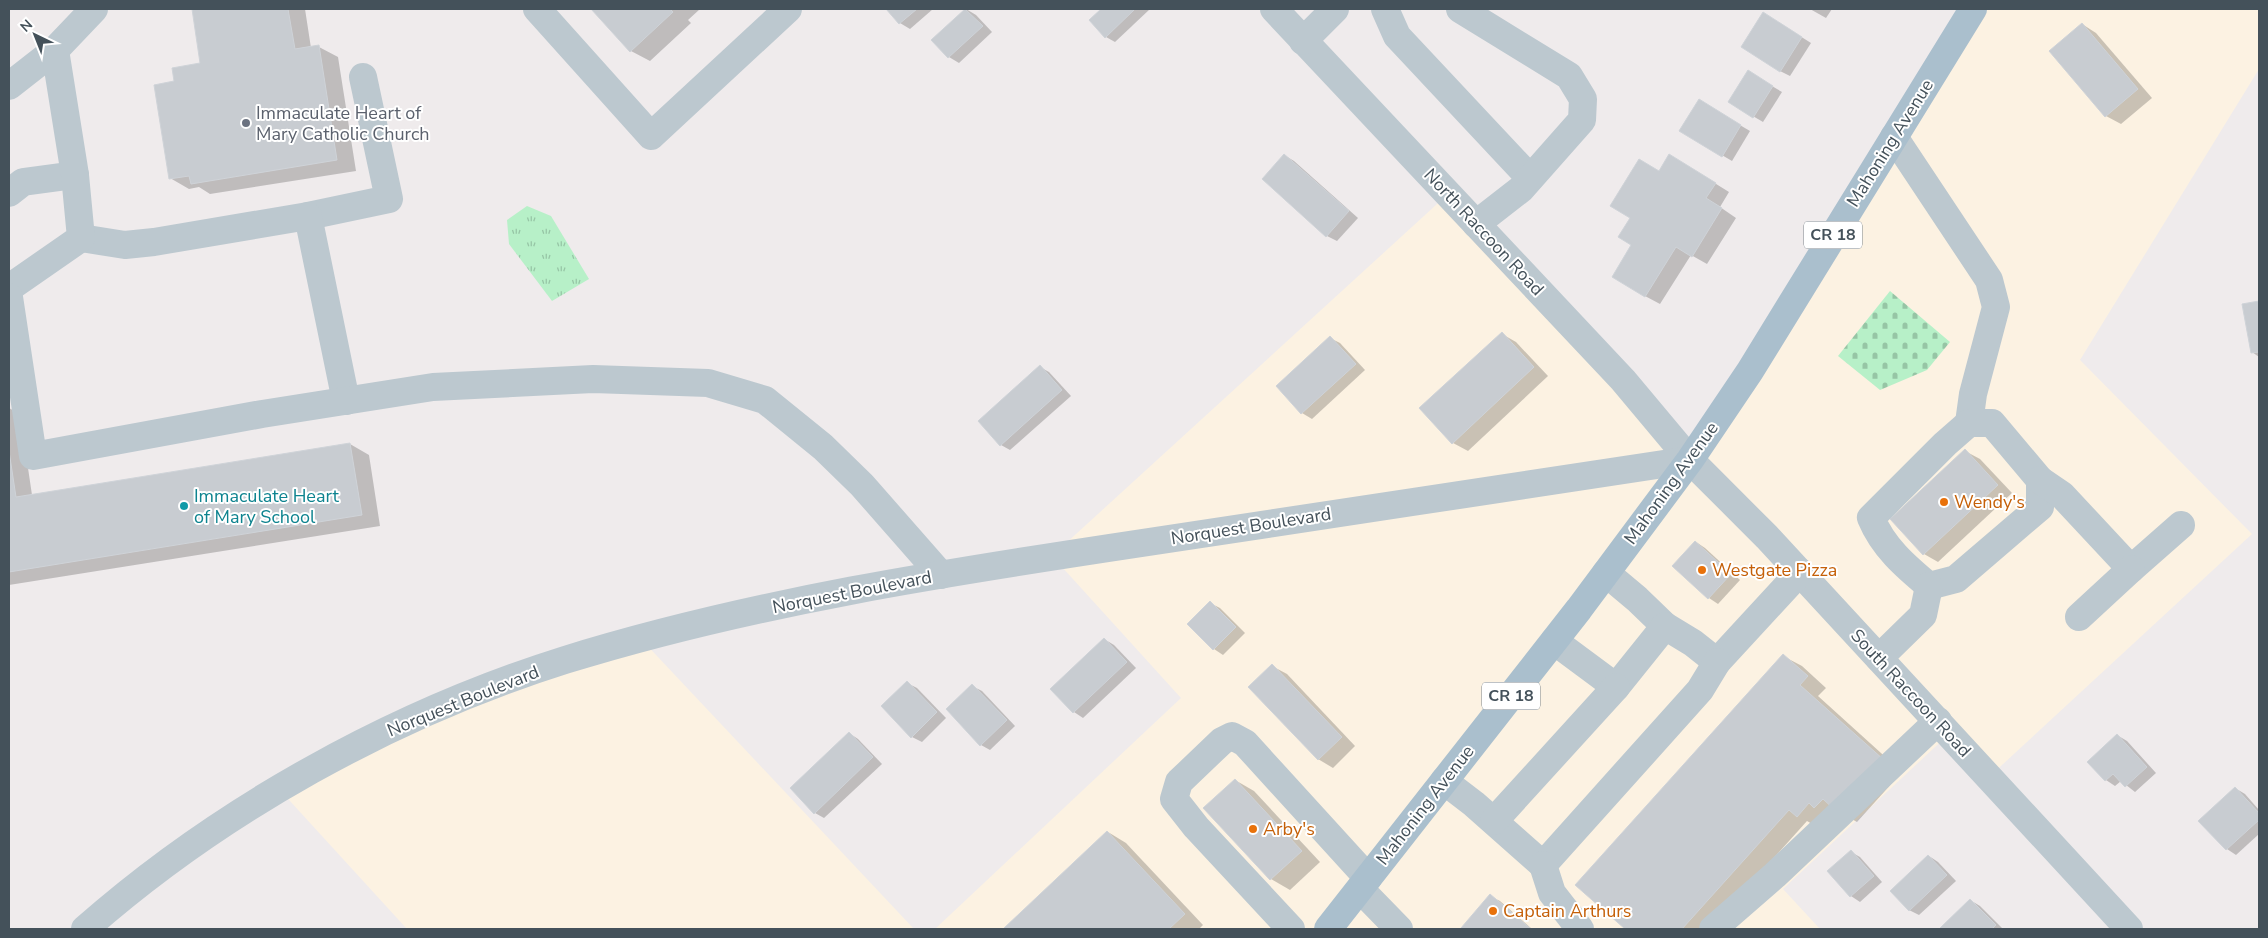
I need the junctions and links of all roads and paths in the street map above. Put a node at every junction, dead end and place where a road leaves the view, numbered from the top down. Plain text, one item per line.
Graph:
1 (94, 9) edge
2 (537, 9) edge
3 (788, 9) edge
4 (1274, 9) edge
5 (1335, 9) edge
6 (1385, 9) edge
7 (1460, 9) edge
8 (1973, 9) edge
9 (1304, 41) junction
10 (55, 50) junction
11 (363, 77) dead end
12 (9, 86) edge
13 (1894, 137) junction
14 (75, 175) junction
15 (1530, 178) junction
16 (9, 193) edge
17 (308, 216) junction
18 (1476, 224) junction
19 (81, 238) junction
20 (9, 288) edge
21 (9, 297) edge
22 (346, 401) junction
23 (1969, 423) junction
24 (1690, 460) junction
25 (2040, 480) junction
26 (2181, 526) dead end
27 (2131, 569) junction
28 (1800, 572) junction
29 (1606, 573) junction
30 (941, 575) junction
31 (1929, 586) junction
32 (2079, 617) dead end
33 (1665, 626) junction
34 (1554, 641) junction
35 (1878, 658) junction
36 (1717, 662) junction
37 (1616, 687) junction
38 (1938, 721) junction
39 (1444, 782) junction
40 (1494, 821) junction
41 (1543, 865) junction
42 (1364, 884) junction
43 (85, 929) edge
44 (1292, 929) edge
45 (1328, 929) edge
46 (1399, 929) edge
47 (1580, 929) edge
48 (1712, 929) edge
49 (2129, 929) edge

1 - 10 street
2 - 3 street
4 - 9 street, North Raccoon Road
5 - 9 street
6 - 15 street
7 - 15 street
8 - 13 main road, Mahoning Avenue / CR 18
9 - 18 street, North Raccoon Road
10 - 12 street
10 - 14 street
11 - 17 street
13 - 23 street
13 - 24 main road, Mahoning Avenue / CR 18
14 - 16 street
14 - 19 street
15 - 18 street
17 - 19 street
17 - 22 street
18 - 24 street, North Raccoon Road
19 - 20 street
21 - 22 street
22 - 30 street
23 - 25 street
23 - 31 street
24 - 28 street, South Raccoon Road
24 - 29 main road, Mahoning Avenue / CR 18
24 - 30 street, Norquest Boulevard
25 - 27 street
25 - 31 street
26 - 27 street
27 - 32 street
28 - 35 street, South Raccoon Road
28 - 36 street
29 - 33 street
29 - 34 main road, Mahoning Avenue / CR 18
30 - 43 street, Norquest Boulevard
31 - 35 street
33 - 36 street
33 - 37 street
34 - 37 street
34 - 39 main road, Mahoning Avenue / CR 18
35 - 38 street, South Raccoon Road
36 - 41 street
37 - 40 street
38 - 48 street
38 - 49 street, South Raccoon Road
39 - 40 street
39 - 42 main road, Mahoning Avenue / CR 18
40 - 41 street
41 - 47 street
42 - 44 street
42 - 45 main road, Mahoning Avenue / CR 18
42 - 46 street

